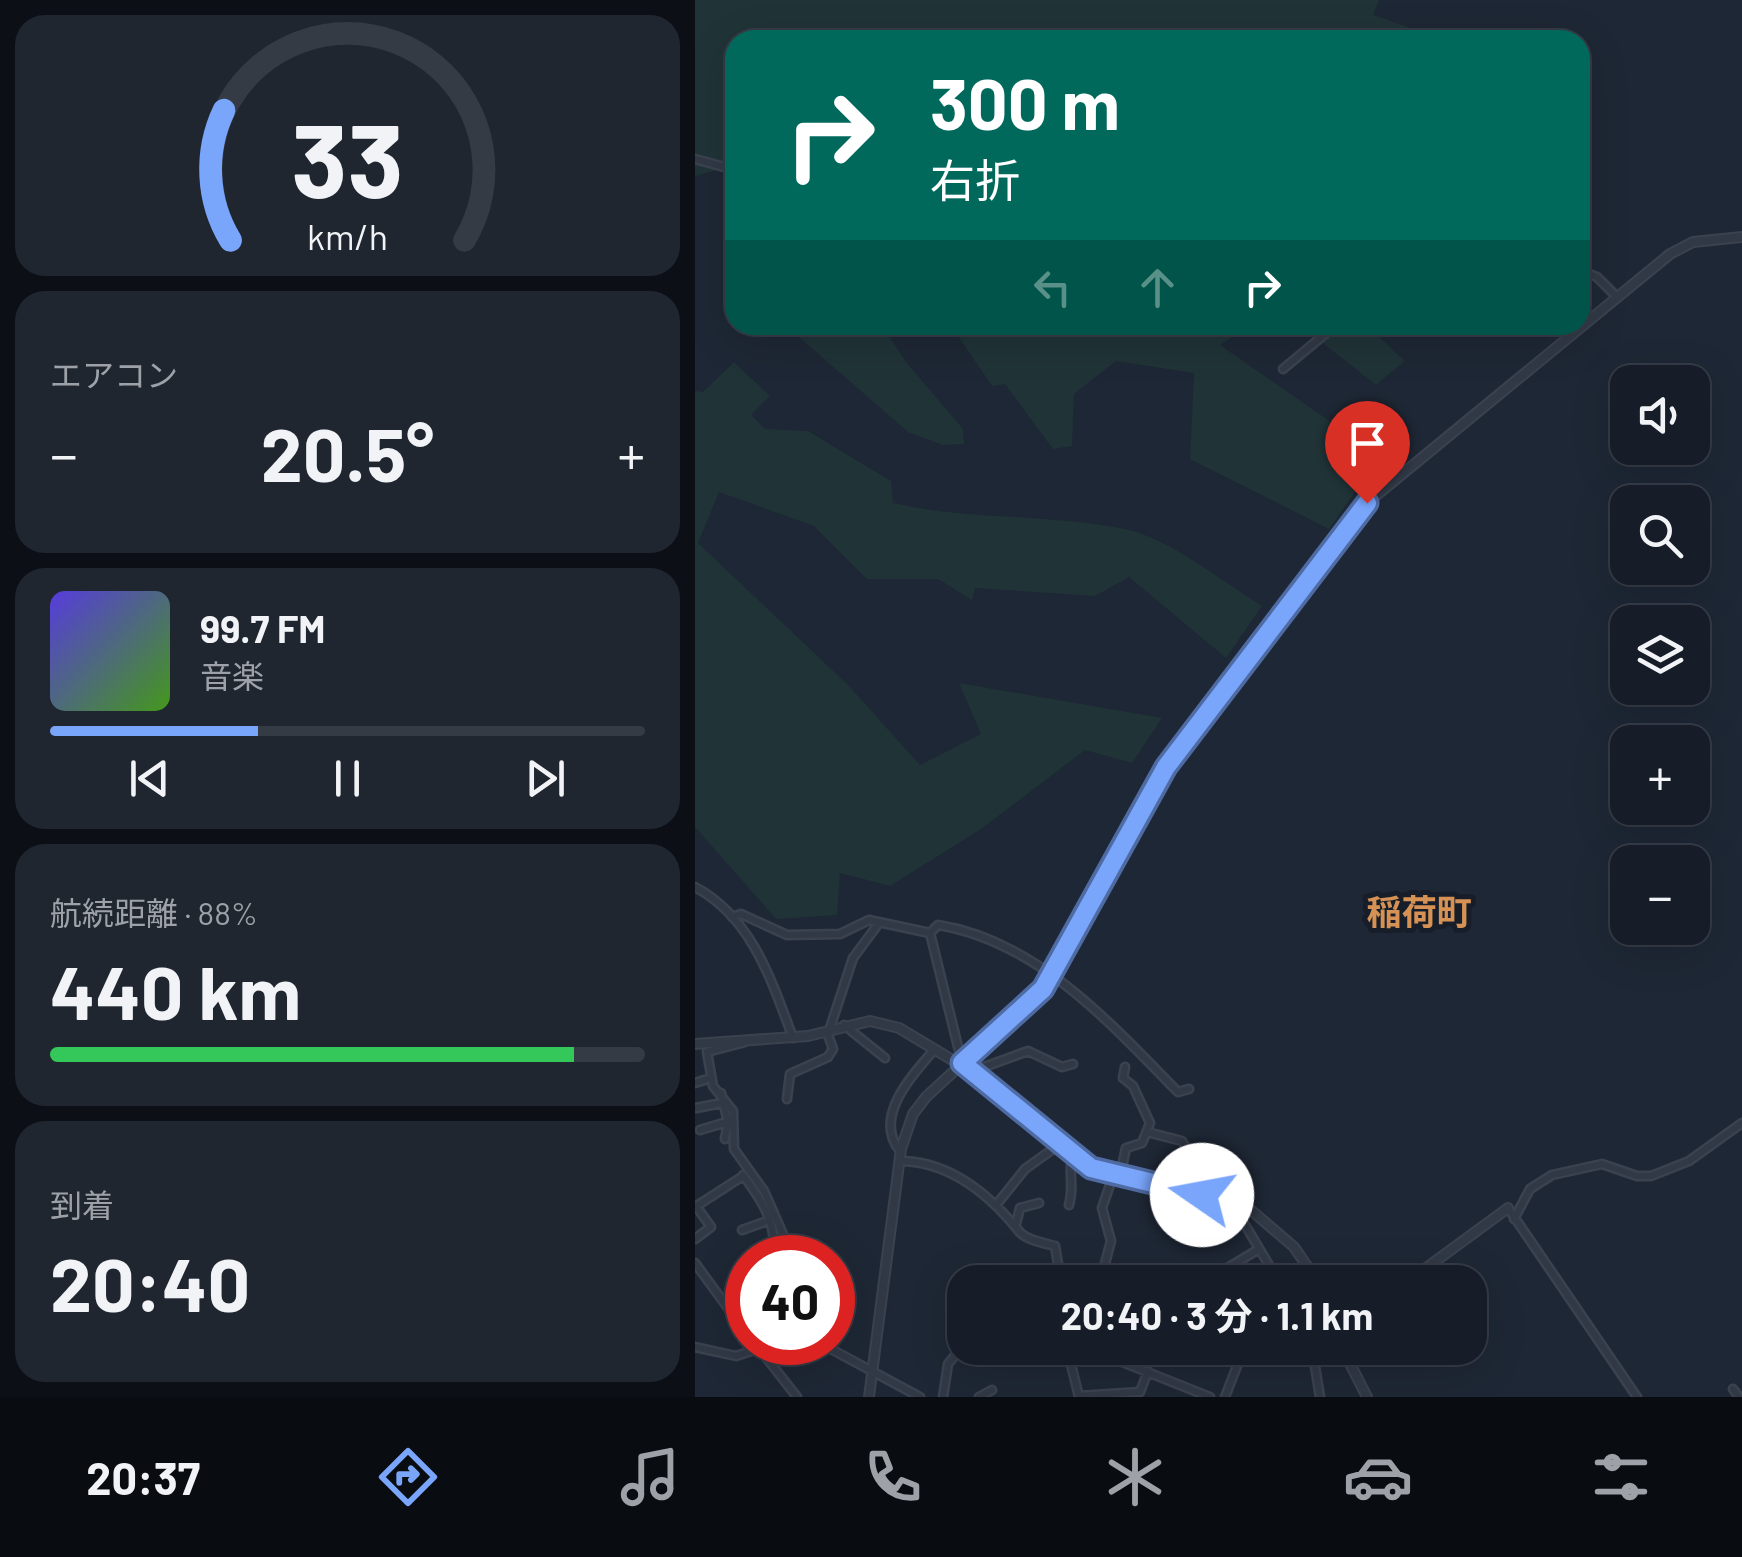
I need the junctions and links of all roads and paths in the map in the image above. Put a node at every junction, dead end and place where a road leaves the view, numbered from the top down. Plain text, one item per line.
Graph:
1 (695, 158) edge
2 (725, 167) edge
3 (1742, 237) edge
4 (1590, 274) edge
5 (1616, 296) junction
6 (1590, 318) edge
7 (1323, 335) edge
8 (1569, 335) edge
9 (1283, 369) dead end
10 (695, 887) edge
11 (731, 917) junction
12 (879, 923) junction
13 (930, 933) junction
14 (1052, 975) junction
15 (844, 1025) junction
16 (828, 1031) junction
17 (752, 1038) junction
18 (793, 1038) junction
19 (695, 1044) edge
20 (937, 1047) junction
21 (885, 1058) dead end
22 (962, 1063) junction
23 (1073, 1064) dead end
24 (1125, 1067) dead end
25 (973, 1071) junction
26 (711, 1078) junction
27 (695, 1083) edge
28 (1189, 1088) dead end
29 (721, 1092) junction
30 (787, 1099) dead end
31 (722, 1103) junction
32 (696, 1108) edge
33 (727, 1122) junction
34 (1742, 1123) edge
35 (700, 1130) dead end
36 (1147, 1132) junction
37 (725, 1139) dead end
38 (1060, 1144) junction
39 (1073, 1154) junction
40 (900, 1156) junction
41 (746, 1174) junction
42 (1116, 1177) junction
43 (1202, 1195) junction
44 (1039, 1203) dead end
45 (997, 1204) junction
46 (1069, 1205) dead end
47 (1241, 1205) junction
48 (695, 1207) edge
49 (1508, 1208) joint
50 (1514, 1219) junction
51 (770, 1220) junction
52 (1016, 1224) junction
53 (742, 1230) dead end
54 (776, 1235) edge
55 (782, 1235) edge
56 (695, 1239) edge
57 (1259, 1249) junction
58 (695, 1264) edge
59 (1058, 1265) edge
60 (1105, 1265) edge
61 (1232, 1265) edge
62 (1269, 1265) edge
63 (1303, 1265) edge
64 (1430, 1265) edge
65 (725, 1304) edge
66 (695, 1346) edge
67 (725, 1353) edge
68 (855, 1361) edge
69 (772, 1365) edge
70 (948, 1365) edge
71 (1071, 1365) edge
72 (1132, 1365) edge
73 (1237, 1365) edge
74 (1315, 1365) edge
75 (1351, 1365) edge
76 (873, 1370) junction
77 (1148, 1371) junction
78 (1733, 1389) dead end
79 (992, 1390) dead end
80 (1139, 1395) edge
81 (1079, 1396) edge
82 (797, 1397) edge
83 (869, 1397) edge
84 (919, 1397) edge
85 (943, 1397) edge
86 (979, 1397) edge
87 (1211, 1397) edge
88 (1225, 1397) edge
89 (1319, 1397) edge
90 (1367, 1397) edge
91 (1637, 1397) edge
92 (1739, 1397) edge

1 - 2 street
3 - 5 street
4 - 5 street
5 - 6 street
7 - 9 street
8 - 14 street
10 - 11 street
11 - 12 street
11 - 18 street
12 - 13 street
12 - 16 street
13 - 14 street
13 - 22 street
14 - 22 street
14 - 28 street
15 - 16 street
15 - 20 street
15 - 21 street
16 - 18 street
16 - 30 street
17 - 18 street
17 - 19 street
17 - 26 street
20 - 22 street
20 - 40 street
22 - 25 street
22 - 40 street
23 - 25 street
24 - 36 street
25 - 38 street
26 - 27 street
26 - 29 street
29 - 31 street
29 - 41 street
31 - 32 street
31 - 33 street
33 - 35 street
33 - 37 street
34 - 50 street
36 - 42 street
36 - 43 street
38 - 39 street
38 - 45 street
39 - 42 street
39 - 46 street
40 - 45 street
40 - 76 street
41 - 48 street
41 - 51 street
41 - 55 street
42 - 43 street
42 - 60 street
43 - 47 street
44 - 52 street
45 - 52 street
47 - 57 street
47 - 63 street
48 - 56 street
49 - 50 street
49 - 64 street
50 - 91 street
51 - 53 street
51 - 54 street
52 - 59 street
57 - 61 street
57 - 62 street
58 - 65 street
66 - 67 street
68 - 76 street
69 - 82 street
70 - 85 street
71 - 81 street
72 - 77 street
73 - 88 street
74 - 89 street
75 - 90 street
76 - 83 street
76 - 84 street
77 - 80 street
77 - 87 street
78 - 92 street
79 - 86 street
80 - 81 street

